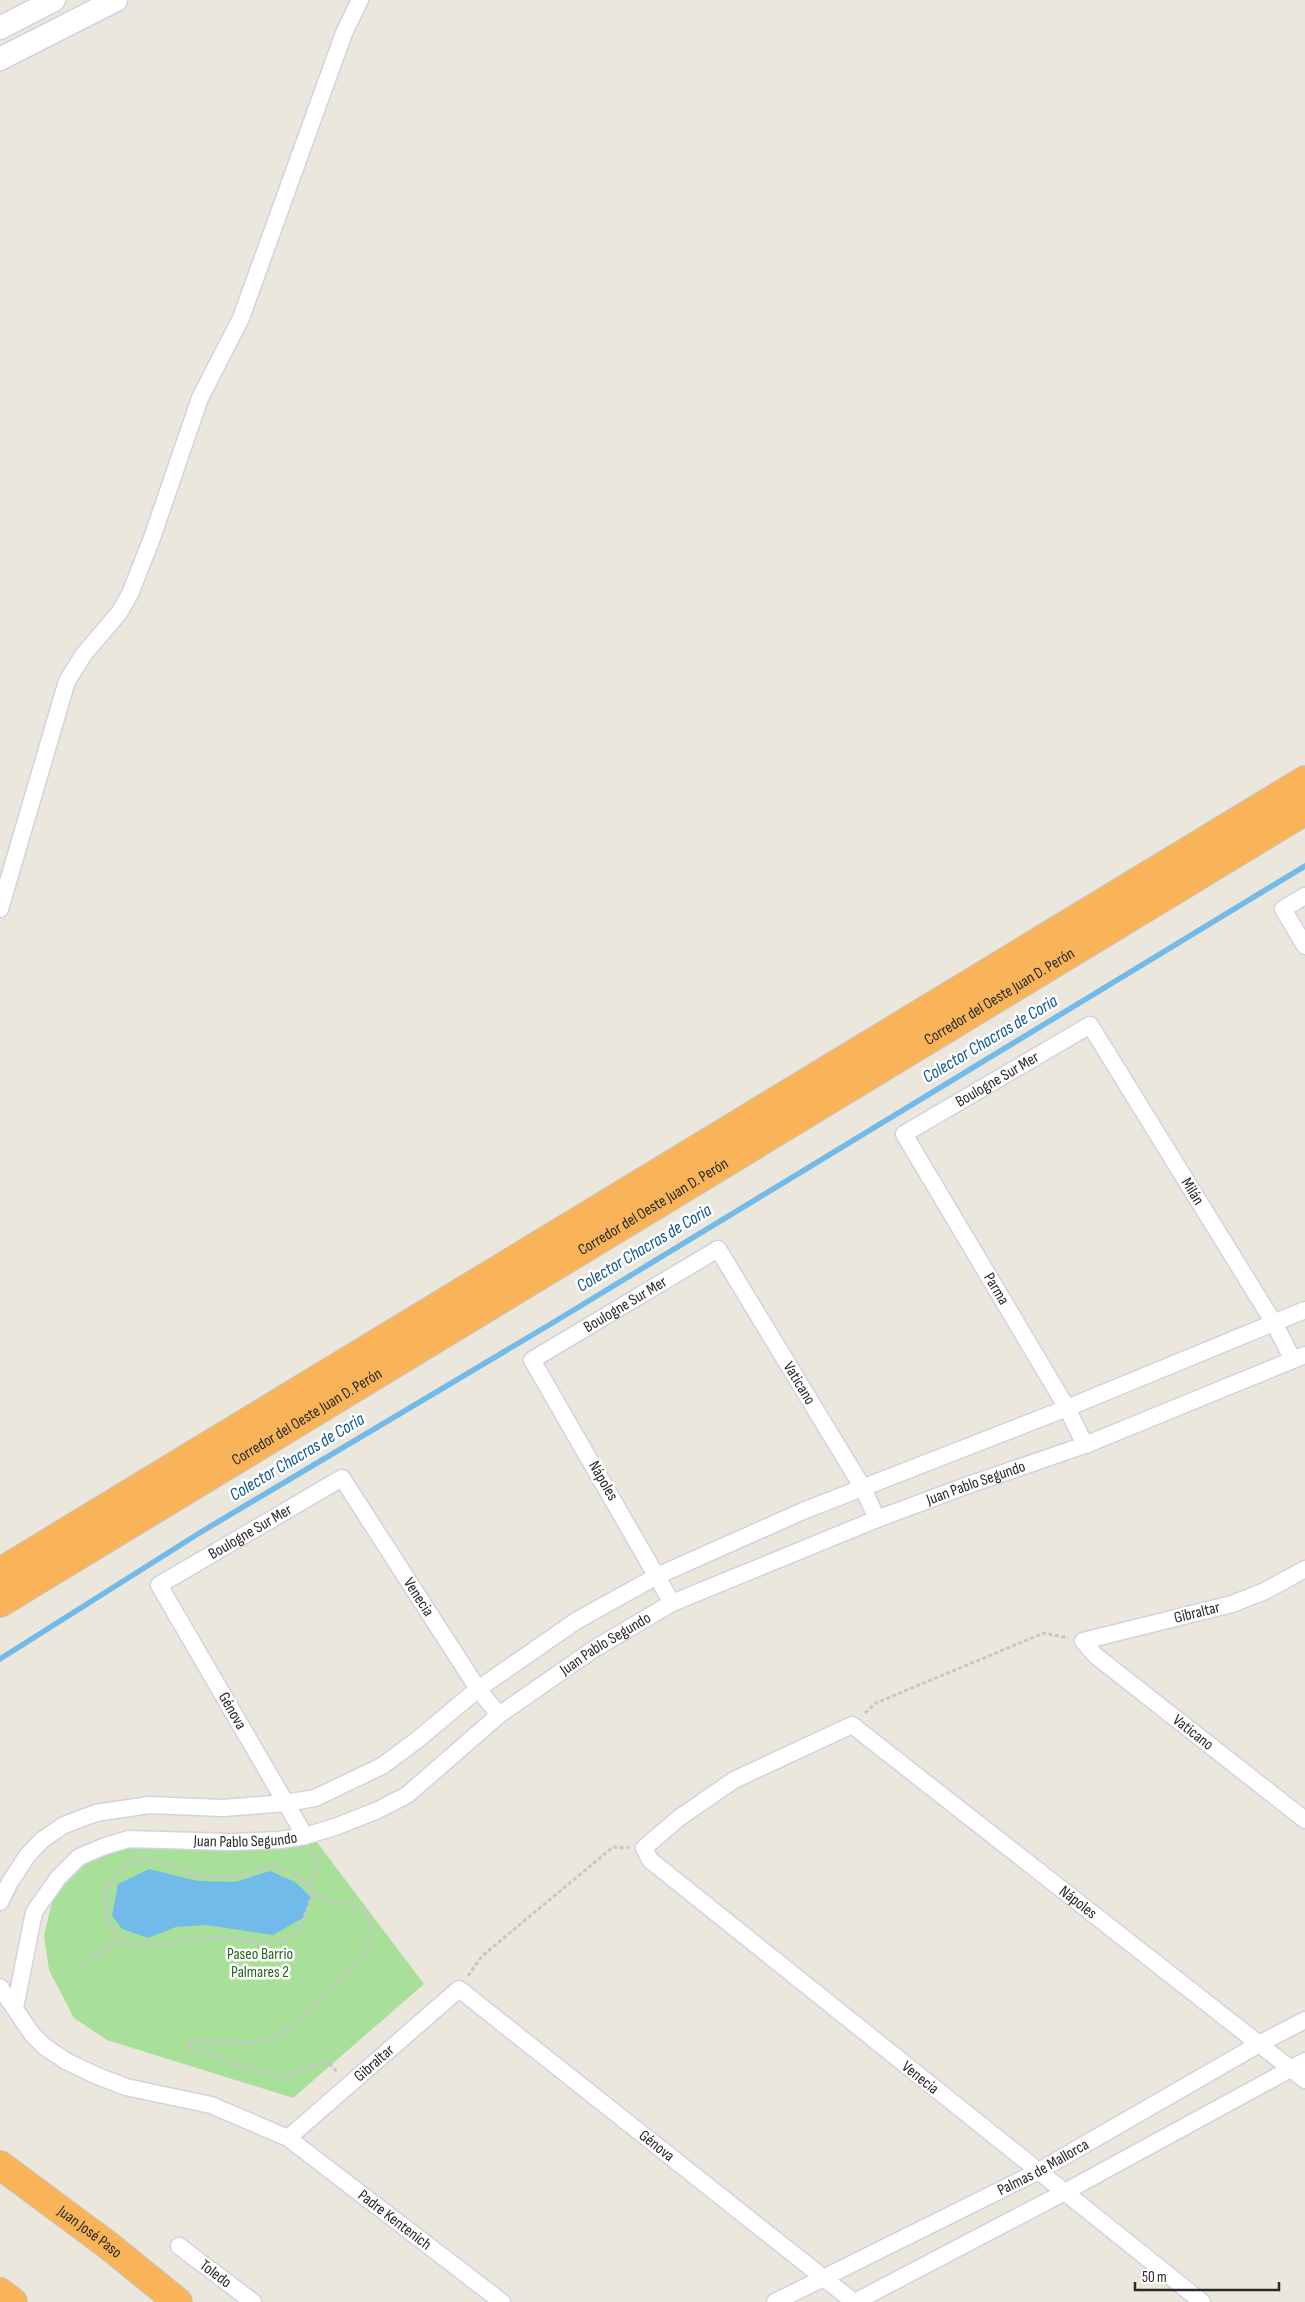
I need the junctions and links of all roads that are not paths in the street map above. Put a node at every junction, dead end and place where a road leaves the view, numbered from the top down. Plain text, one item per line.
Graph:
1 (54, 0) edge
2 (116, 0) edge
3 (360, 0) edge
4 (0, 28) edge
5 (0, 59) edge
6 (1305, 780) edge
7 (1305, 811) edge
8 (1305, 896) edge
9 (0, 909) edge
10 (1305, 946) edge
11 (1090, 1025) joint
12 (904, 1134) joint
13 (718, 1249) joint
14 (1305, 1310) edge
15 (1274, 1323) junction
16 (1299, 1357) edge
17 (532, 1360) joint
18 (1067, 1408) junction
19 (1085, 1445) junction
20 (342, 1478) joint
21 (863, 1488) junction
22 (877, 1519) junction
23 (1305, 1569) edge
24 (0, 1572) edge
25 (658, 1576) junction
26 (159, 1585) joint
27 (0, 1603) edge
28 (672, 1603) junction
29 (1083, 1641) joint
30 (478, 1689) junction
31 (498, 1714) junction
32 (286, 1804) junction
33 (1305, 1820) edge
34 (305, 1836) junction
35 (644, 1848) joint
36 (0, 1902) edge
37 (0, 1987) edge
38 (459, 1989) joint
39 (15, 2008) junction
40 (1305, 2020) edge
41 (1259, 2044) junction
42 (1298, 2065) edge
43 (1305, 2080) edge
44 (288, 2138) junction
45 (0, 2165) edge
46 (1037, 2172) junction
47 (1063, 2193) junction
48 (178, 2246) dead end
49 (822, 2278) junction
50 (0, 2292) edge
51 (13, 2302) edge
52 (178, 2302) edge
53 (253, 2302) edge
54 (502, 2302) edge
55 (775, 2302) edge
56 (854, 2302) edge
57 (1202, 2302) edge

1 - 4 main road
2 - 5 main road
3 - 9 street
6 - 24 highway, Corredor del Oeste Juan D. Perón
7 - 27 highway, Corredor del Oeste Juan D. Perón
8 - 10 street
11 - 12 street, Boulogne Sur Mer
11 - 15 street, Milán
12 - 18 street, Parma
13 - 17 street, Boulogne Sur Mer
13 - 21 street, Vaticano
14 - 15 street, Juan Pablo Segundo
15 - 16 street, Milán
15 - 18 street, Juan Pablo Segundo
16 - 19 street, Juan Pablo Segundo
17 - 25 street, Nápoles
18 - 19 street, Parma
18 - 21 street, Juan Pablo Segundo
19 - 22 street, Juan Pablo Segundo
20 - 26 street, Boulogne Sur Mer
20 - 30 street, Venecia
21 - 22 street, Vaticano
21 - 25 street, Juan Pablo Segundo
22 - 28 street, Juan Pablo Segundo
23 - 29 street, Gibraltar
25 - 28 street, Nápoles
25 - 30 street, Juan Pablo Segundo
26 - 32 street, Génova
28 - 31 street, Juan Pablo Segundo
29 - 33 street, Vaticano
30 - 31 street, Venecia
30 - 32 street, Juan Pablo Segundo
31 - 34 street, Juan Pablo Segundo
32 - 34 street, Génova
32 - 36 street, Juan Pablo Segundo
34 - 39 street, Juan Pablo Segundo
35 - 41 street, Nápoles
35 - 46 street, Venecia
37 - 39 street
38 - 44 street, Gibraltar
38 - 49 street, Génova
39 - 44 street
40 - 41 street, Palmas de Mallorca
41 - 42 street, Nápoles
41 - 46 street, Palmas de Mallorca
42 - 43 street, Nápoles
42 - 47 street, Palmas de Mallorca
44 - 54 street, Padre Kentenich
45 - 52 highway, Juan José Paso
46 - 47 street, Venecia
46 - 49 street, Palmas de Mallorca
47 - 56 street, Palmas de Mallorca
47 - 57 street, Venecia
48 - 53 street, Toledo
49 - 55 street, Palmas de Mallorca
49 - 56 street, Génova
50 - 51 highway

